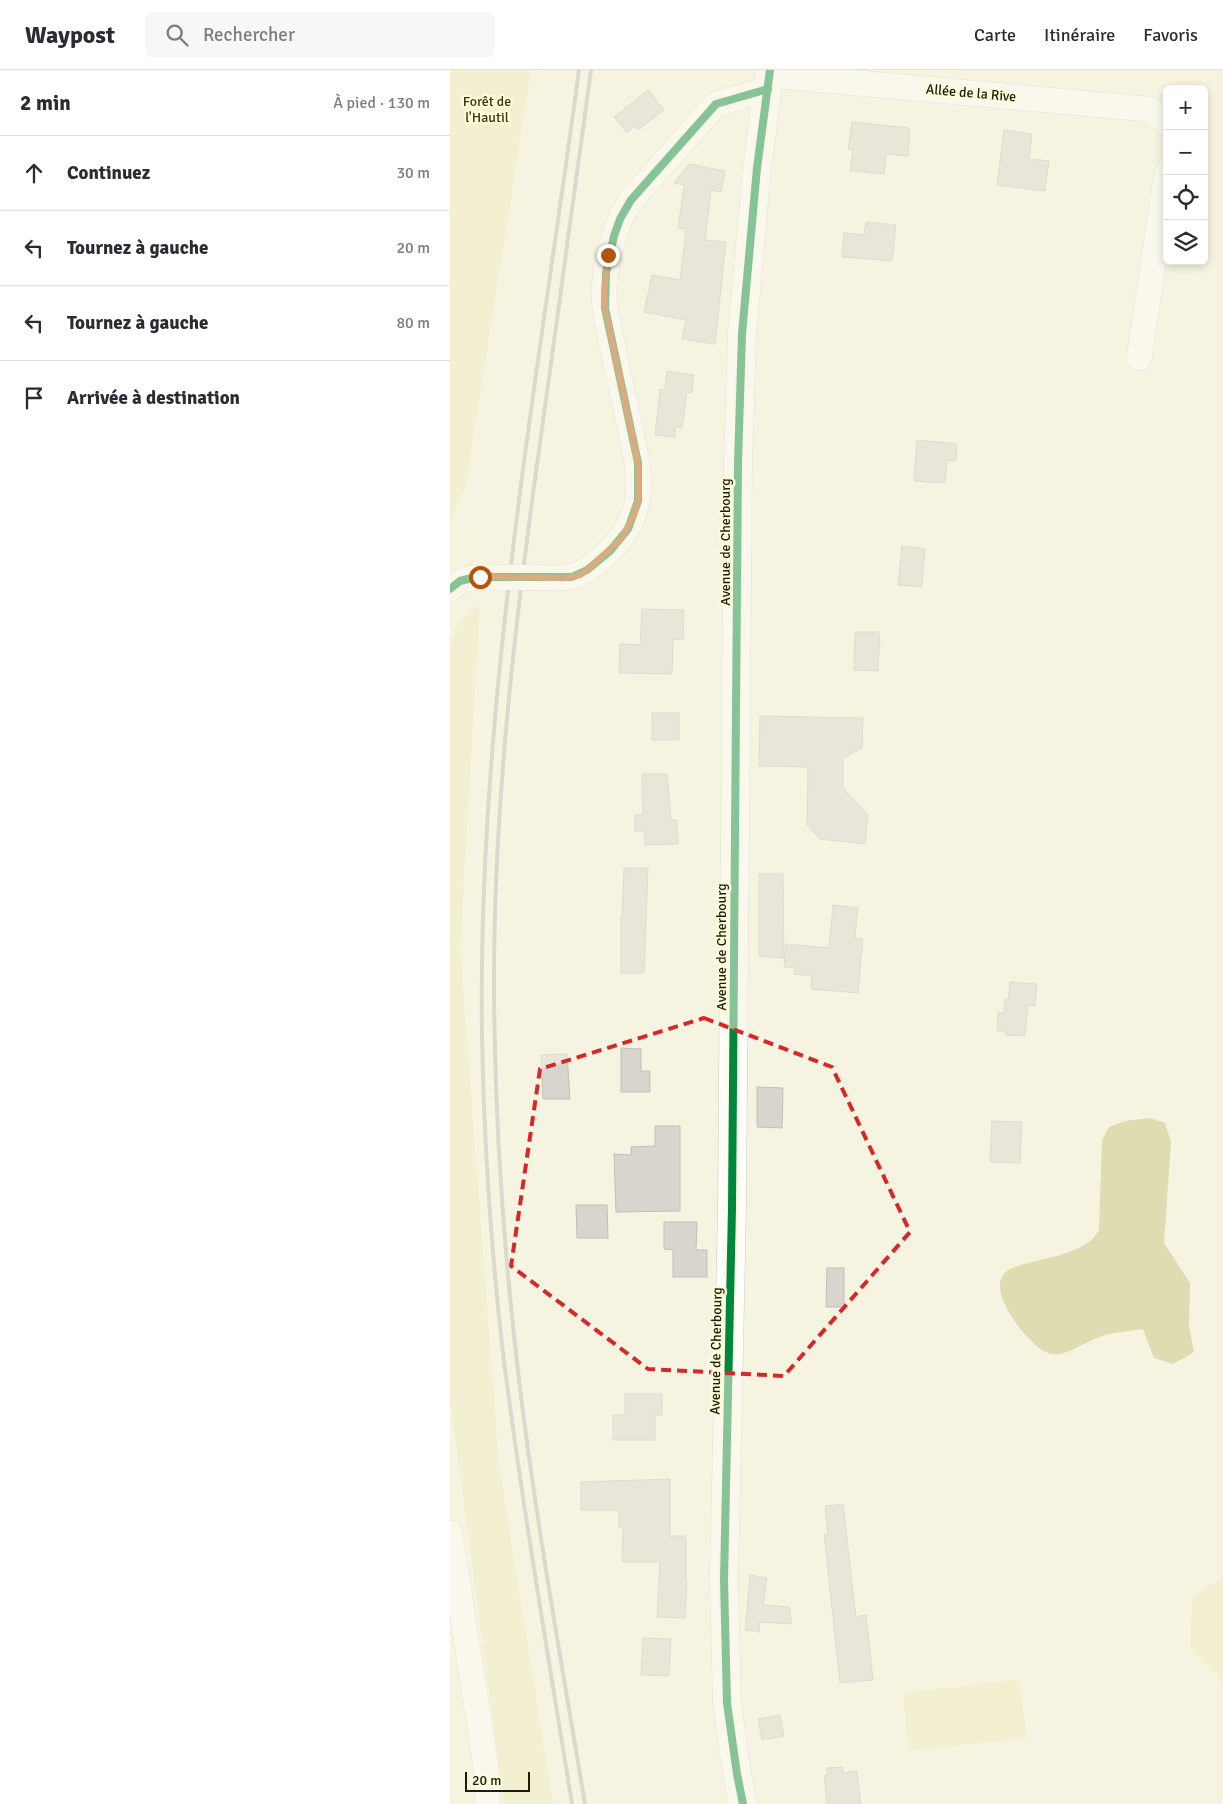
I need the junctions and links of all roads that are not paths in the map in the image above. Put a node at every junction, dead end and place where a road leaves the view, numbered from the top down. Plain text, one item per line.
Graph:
1 (769, 78) edge
2 (1163, 118) edge
3 (1167, 175) edge
4 (1139, 358) dead end
5 (450, 589) edge
6 (450, 1533) edge
7 (488, 1804) edge
8 (744, 1804) edge

1 - 2 street, Allée de la Rive
1 - 5 street, bridge
1 - 8 main road, Avenue de Cherbourg
3 - 4 street
6 - 7 street

